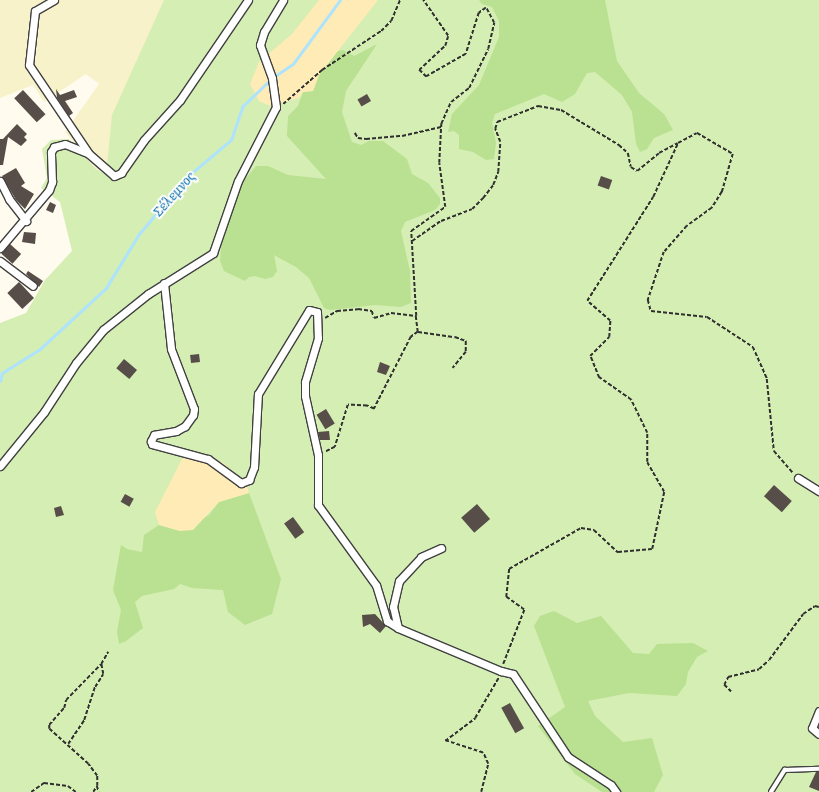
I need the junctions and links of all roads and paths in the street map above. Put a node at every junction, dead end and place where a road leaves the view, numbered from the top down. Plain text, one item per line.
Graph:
1 (54, 0) edge
2 (248, 0) edge
3 (283, 0) edge
4 (400, 0) edge
5 (423, 0) edge
6 (273, 114) junction
7 (441, 127) junction
8 (355, 133) dead end
9 (678, 143) junction
10 (89, 154) junction
11 (0, 181) edge
12 (26, 221) junction
13 (412, 241) junction
14 (0, 248) edge
15 (0, 261) edge
16 (164, 283) junction
17 (32, 286) dead end
18 (416, 316) junction
19 (319, 320) junction
20 (418, 332) junction
21 (454, 368) dead end
22 (318, 455) junction
23 (0, 466) edge
24 (798, 478) joint
25 (819, 491) edge
26 (441, 548) dead end
27 (819, 608) edge
28 (398, 628) junction
29 (108, 652) dead end
30 (101, 664) junction
31 (500, 671) junction
32 (497, 681) dead end
33 (731, 692) dead end
34 (819, 711) edge
35 (819, 734) edge
36 (68, 744) junction
37 (819, 769) edge
38 (97, 786) junction
39 (32, 792) edge
40 (76, 792) edge
41 (93, 792) edge
42 (99, 792) edge
43 (481, 792) edge
44 (616, 792) edge
45 (771, 792) edge

1 - 10 street
2 - 10 street
3 - 6 street
4 - 6 path
5 - 7 path
6 - 16 street
7 - 8 path
7 - 13 path
9 - 13 path
9 - 24 path
9 - 31 path
10 - 12 street
11 - 12 street
12 - 14 street
13 - 18 path
15 - 17 street
16 - 19 street
16 - 23 street
18 - 19 path
18 - 20 path
19 - 22 street
20 - 21 path
20 - 22 path
22 - 28 street
24 - 25 street
26 - 28 street
27 - 33 path
28 - 31 street
29 - 30 path
30 - 36 path
30 - 36 path
31 - 44 street
32 - 43 path
34 - 35 street
36 - 38 path
37 - 45 lane
38 - 41 path
38 - 42 path
39 - 40 path

